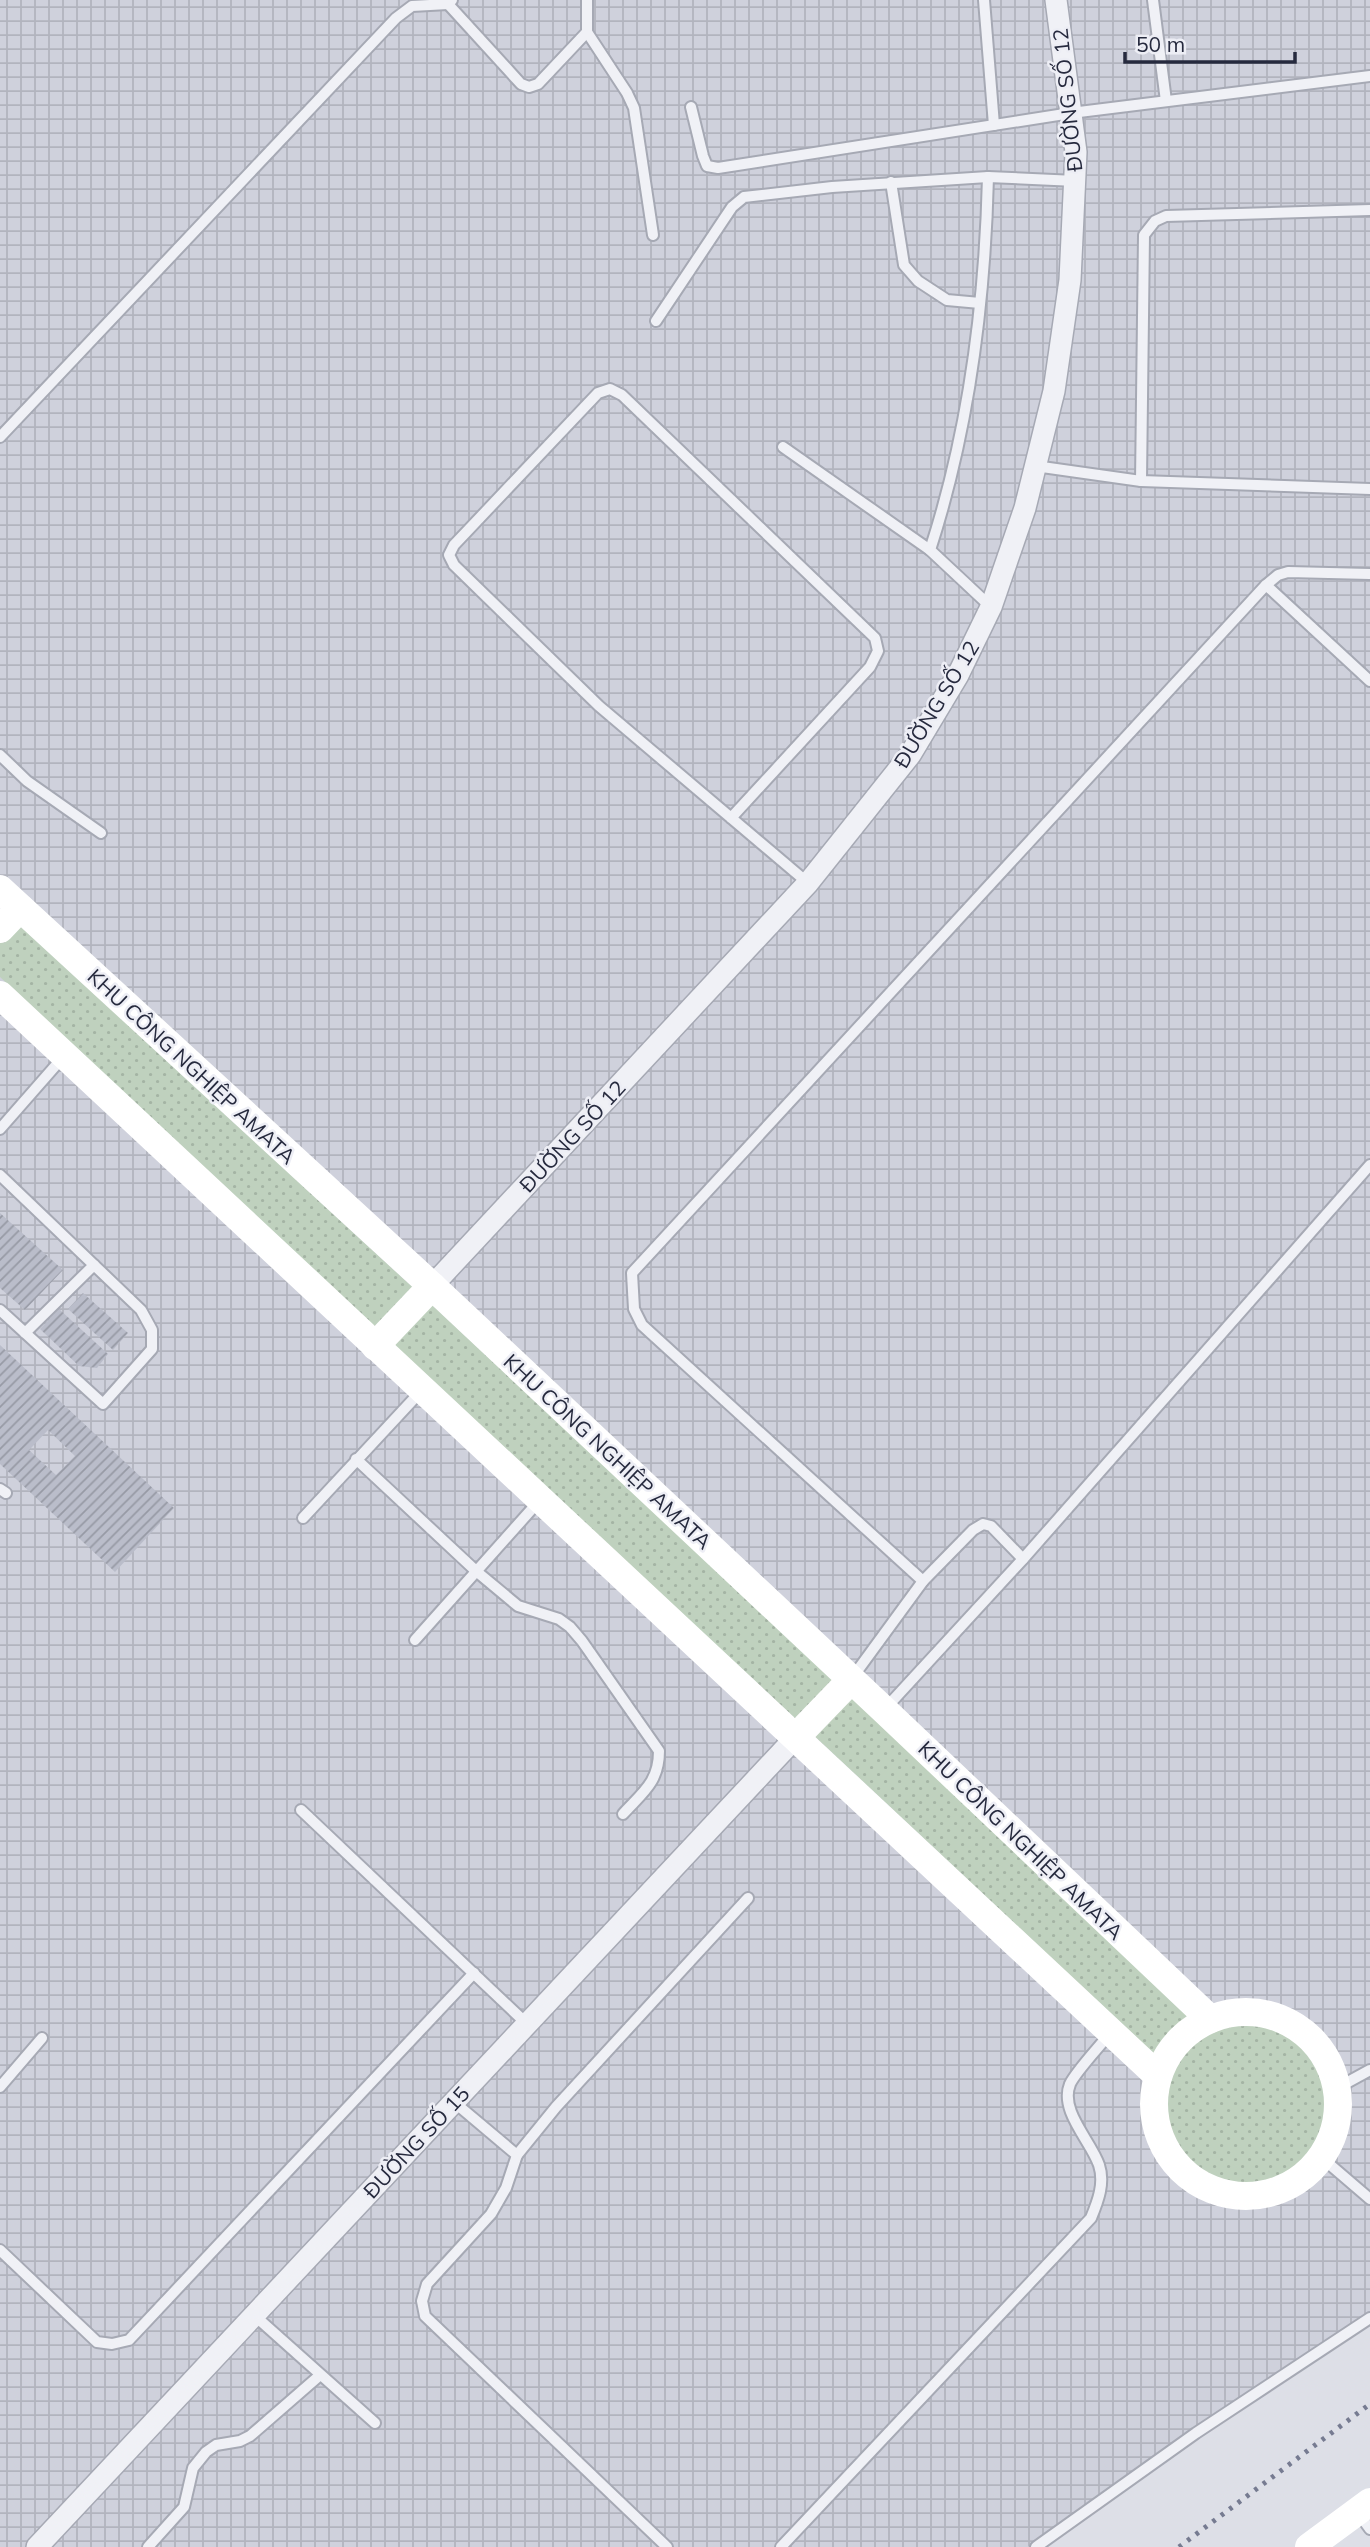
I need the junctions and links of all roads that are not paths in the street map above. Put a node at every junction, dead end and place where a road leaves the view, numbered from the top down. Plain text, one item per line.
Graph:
1 (587, 0) edge
2 (984, 0) edge
3 (1056, 0) edge
4 (1153, 0) edge
5 (450, 2) edge
6 (587, 32) junction
7 (1370, 76) edge
8 (1166, 101) junction
9 (691, 107) dead end
10 (1071, 113) junction
11 (994, 125) junction
12 (988, 177) junction
13 (1076, 181) junction
14 (891, 182) junction
15 (1370, 210) edge
16 (653, 235) dead end
17 (980, 303) junction
18 (656, 321) dead end
19 (0, 437) edge
20 (783, 447) dead end
21 (1035, 466) junction
22 (1141, 481) junction
23 (1370, 489) edge
24 (930, 550) junction
25 (1370, 574) edge
26 (1266, 584) junction
27 (990, 607) junction
28 (1370, 681) edge
29 (0, 755) edge
30 (731, 818) junction
31 (101, 833) dead end
32 (808, 883) junction
33 (10, 899) edge
34 (0, 929) edge
35 (0, 995) edge
36 (64, 1056) junction
37 (0, 1129) edge
38 (1370, 1165) edge
39 (0, 1175) edge
40 (94, 1265) junction
41 (432, 1286) junction
42 (0, 1310) edge
43 (25, 1333) junction
44 (375, 1346) junction
45 (422, 1390) junction
46 (356, 1459) junction
47 (539, 1501) junction
48 (303, 1518) dead end
49 (1023, 1559) junction
50 (476, 1571) junction
51 (923, 1581) junction
52 (415, 1640) dead end
53 (851, 1680) junction
54 (884, 1710) junction
55 (796, 1737) junction
56 (301, 1810) dead end
57 (623, 1814) dead end
58 (748, 1898) dead end
59 (474, 1973) junction
60 (1210, 2019) junction
61 (527, 2024) junction
62 (1111, 2032) junction
63 (42, 2038) dead end
64 (1370, 2070) edge
65 (1158, 2076) junction
66 (0, 2087) edge
67 (1337, 2088) junction
68 (454, 2102) junction
69 (517, 2155) junction
70 (1321, 2157) junction
71 (1370, 2199) edge
72 (0, 2250) edge
73 (254, 2315) junction
74 (1370, 2318) edge
75 (319, 2376) junction
76 (375, 2423) dead end
77 (1366, 2514) edge
78 (37, 2547) edge
79 (148, 2547) edge
80 (667, 2547) edge
81 (781, 2547) edge
82 (1036, 2547) edge
83 (1309, 2547) edge

1 - 6 lane
2 - 11 lane
3 - 10 street, ĐƯỜNG SỐ 12
4 - 8 lane
5 - 6 lane
5 - 19 lane
6 - 16 lane
7 - 8 lane
8 - 10 lane
9 - 11 lane
10 - 11 lane
10 - 13 street, ĐƯỜNG SỐ 12
12 - 13 lane
12 - 14 lane
12 - 17 lane
13 - 21 street, ĐƯỜNG SỐ 12
14 - 17 lane
14 - 18 lane
15 - 22 lane
17 - 24 lane
20 - 24 lane
21 - 22 lane
21 - 27 street, ĐƯỜNG SỐ 12
22 - 23 lane
24 - 27 lane
25 - 26 lane
26 - 28 lane
26 - 51 lane
27 - 32 street, ĐƯỜNG SỐ 12
29 - 31 lane
30 - 30 lane
30 - 32 lane
32 - 41 street, ĐƯỜNG SỐ 12
33 - 34 street
33 - 41 street, KHU CÔNG NGHIỆP AMATA
35 - 36 street
36 - 37 lane
36 - 44 street
38 - 49 lane
39 - 40 lane
40 - 43 lane
40 - 43 lane
41 - 44 street
41 - 53 street, KHU CÔNG NGHIỆP AMATA
42 - 43 lane
44 - 45 street
45 - 46 lane
45 - 47 street
46 - 48 lane
46 - 50 lane
47 - 50 lane
47 - 55 street
49 - 51 lane
49 - 54 lane
50 - 52 lane
50 - 57 lane
51 - 53 lane
53 - 54 street, KHU CÔNG NGHIỆP AMATA
53 - 55 street
54 - 60 street, KHU CÔNG NGHIỆP AMATA
55 - 61 street, ĐƯỜNG SỐ 15
55 - 62 street
56 - 59 lane
58 - 69 lane
59 - 61 lane
59 - 72 lane
60 - 65 street
60 - 67 street
61 - 68 street, ĐƯỜNG SỐ 15
62 - 65 street
62 - 81 lane
63 - 66 lane
64 - 67 lane
65 - 70 street
67 - 70 street
68 - 69 lane
68 - 73 street, ĐƯỜNG SỐ 15
69 - 80 lane
70 - 71 lane
73 - 75 lane
73 - 78 street, ĐƯỜNG SỐ 15
74 - 82 lane
75 - 76 lane
75 - 79 lane
77 - 83 street

